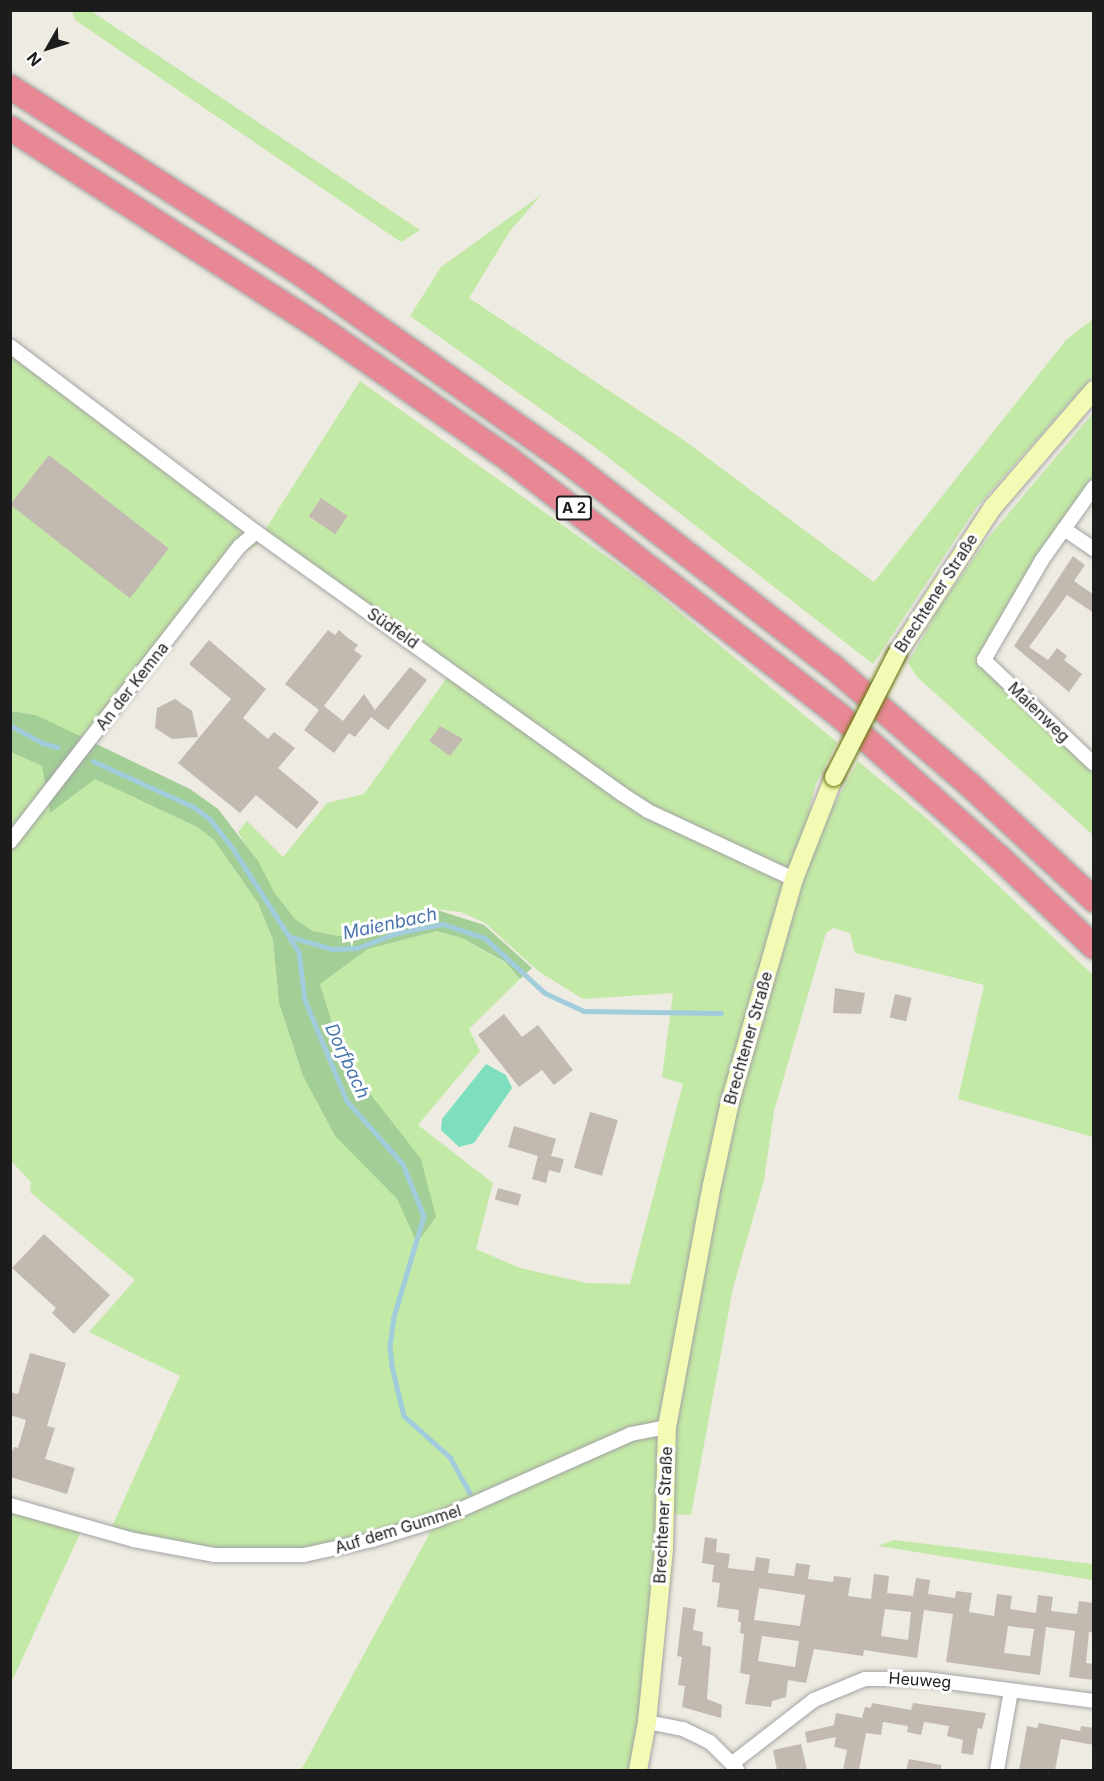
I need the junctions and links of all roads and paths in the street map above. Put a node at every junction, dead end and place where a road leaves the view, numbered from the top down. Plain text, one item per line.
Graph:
1 (10, 87) edge
2 (10, 128) edge
3 (10, 346) edge
4 (1094, 390) edge
5 (1094, 487) edge
6 (1064, 529) junction
7 (256, 532) junction
8 (1094, 549) edge
9 (1094, 764) edge
10 (10, 842) edge
11 (794, 879) junction
12 (1094, 900) edge
13 (1094, 947) edge
14 (667, 1427) junction
15 (10, 1505) edge
16 (1011, 1691) junction
17 (1094, 1701) edge
18 (647, 1722) junction
19 (736, 1766) edge
20 (638, 1770) edge
21 (997, 1770) edge

1 - 12 highway, A 2
2 - 13 highway, A 2
3 - 7 street, Südfeld
4 - 11 street, Brechtener Straße, bridge
5 - 6 street
6 - 8 street
6 - 9 street, Maienweg
7 - 10 street, An der Kemna
7 - 11 street, Südfeld
11 - 14 street, Brechtener Straße
14 - 15 street, Auf dem Gummel
14 - 18 street, Brechtener Straße
16 - 17 street, Heuweg
16 - 19 street, Heuweg
16 - 21 street
18 - 19 street
18 - 20 street, Brechtener Straße

